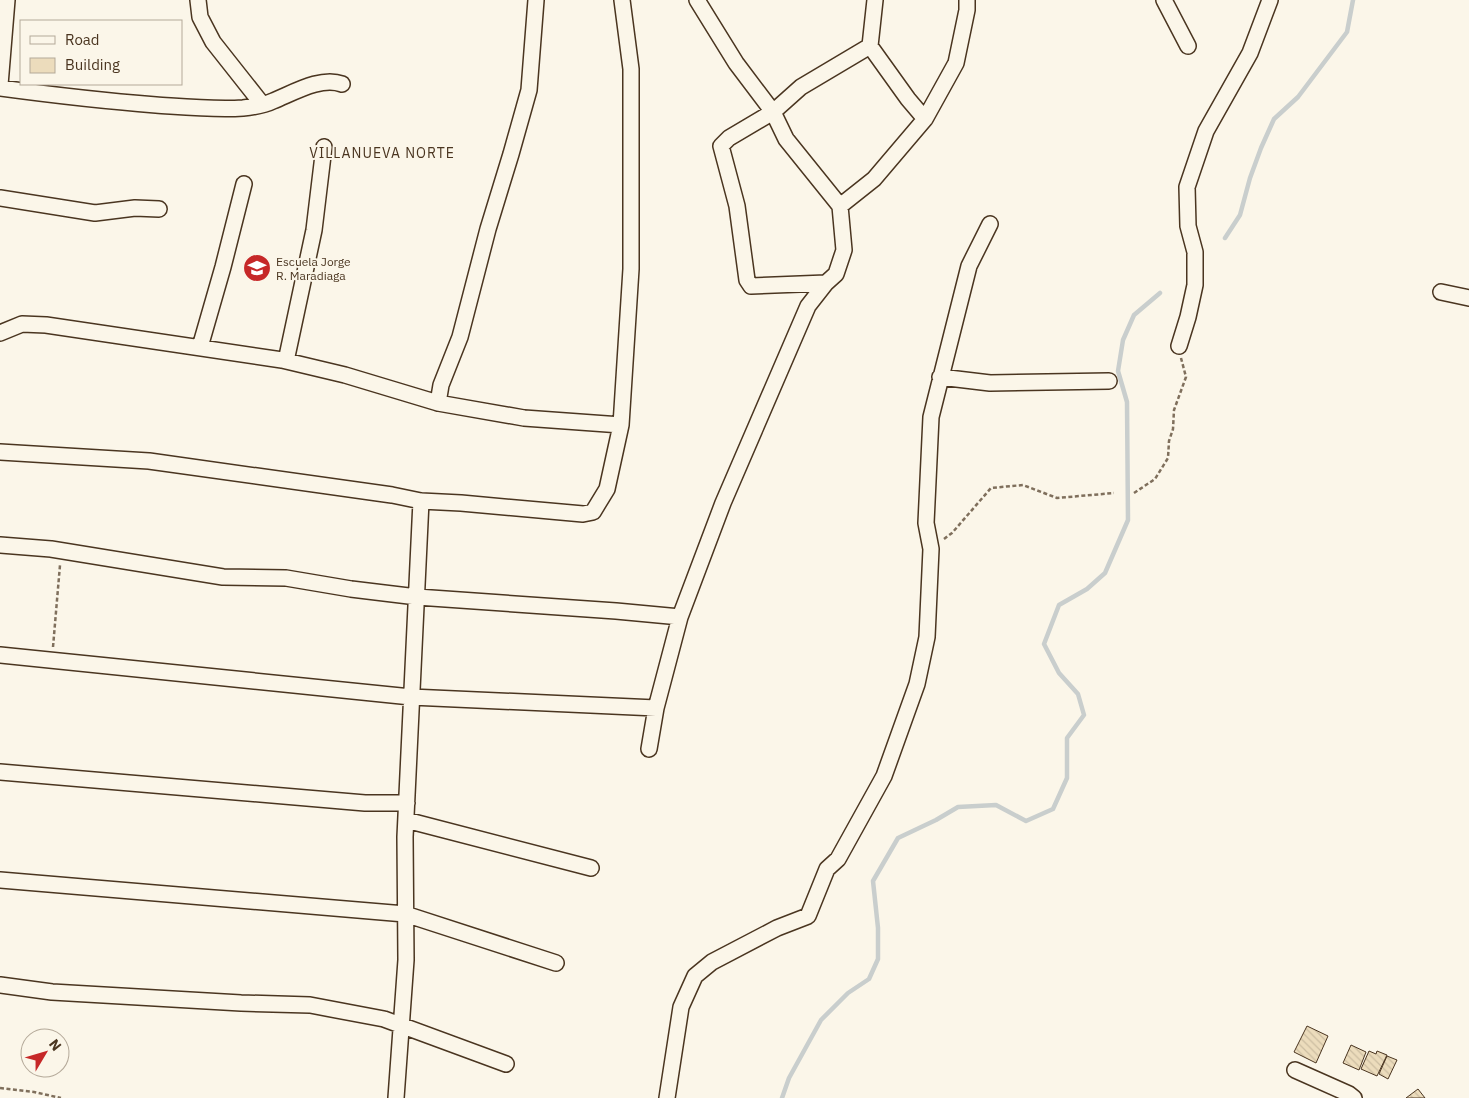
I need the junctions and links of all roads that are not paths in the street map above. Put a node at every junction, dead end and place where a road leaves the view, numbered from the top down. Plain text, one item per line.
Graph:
1 (7, 0) edge
2 (198, 0) edge
3 (536, 0) edge
4 (622, 0) edge
5 (696, 0) edge
6 (875, 0) edge
7 (967, 0) edge
8 (1164, 0) edge
9 (1270, 0) edge
10 (870, 46) junction
11 (1188, 46) dead end
12 (342, 84) dead end
13 (0, 87) edge
14 (262, 104) junction
15 (773, 112) junction
16 (925, 119) junction
17 (324, 147) dead end
18 (244, 184) dead end
19 (0, 198) edge
20 (840, 206) junction
21 (160, 209) dead end
22 (990, 224) dead end
23 (826, 283) junction
24 (1441, 292) dead end
25 (1469, 298) edge
26 (0, 333) edge
27 (1178, 346) road end
28 (200, 347) junction
29 (286, 361) junction
30 (940, 377) junction
31 (1109, 381) dead end
32 (438, 403) junction
33 (621, 425) junction
34 (0, 452) edge
35 (421, 502) junction
36 (0, 545) edge
37 (417, 597) junction
38 (680, 617) junction
39 (0, 656) edge
40 (411, 697) junction
41 (656, 708) junction
42 (649, 749) dead end
43 (0, 772) edge
44 (407, 803) junction
45 (406, 820) junction
46 (591, 868) dead end
47 (0, 880) edge
48 (405, 914) junction
49 (556, 963) dead end
50 (0, 985) edge
51 (400, 1026) junction
52 (506, 1064) dead end
53 (1294, 1070) dead end
54 (396, 1098) edge
55 (667, 1098) edge
56 (1354, 1098) edge

1 - 13 street
2 - 14 street
3 - 32 street
4 - 33 street
5 - 15 street
6 - 10 street
7 - 16 street
8 - 11 street
9 - 27 street
10 - 15 street
10 - 16 street
12 - 14 street
13 - 14 street
15 - 20 street
15 - 23 street
16 - 20 street
17 - 29 street
18 - 28 street
19 - 21 street
20 - 23 street
22 - 30 street
23 - 38 street
24 - 25 street
26 - 28 street
28 - 29 street
29 - 32 street
30 - 31 street
30 - 55 street
32 - 33 street
33 - 35 street
34 - 35 street
35 - 37 street
36 - 37 street
37 - 38 street
37 - 40 street
38 - 41 street
39 - 40 street
40 - 41 street
40 - 44 street
41 - 42 street
43 - 44 street
44 - 45 street
45 - 46 street
45 - 48 street
47 - 48 street
48 - 49 street
48 - 51 street
50 - 51 street
51 - 52 street
51 - 54 street
53 - 56 street

